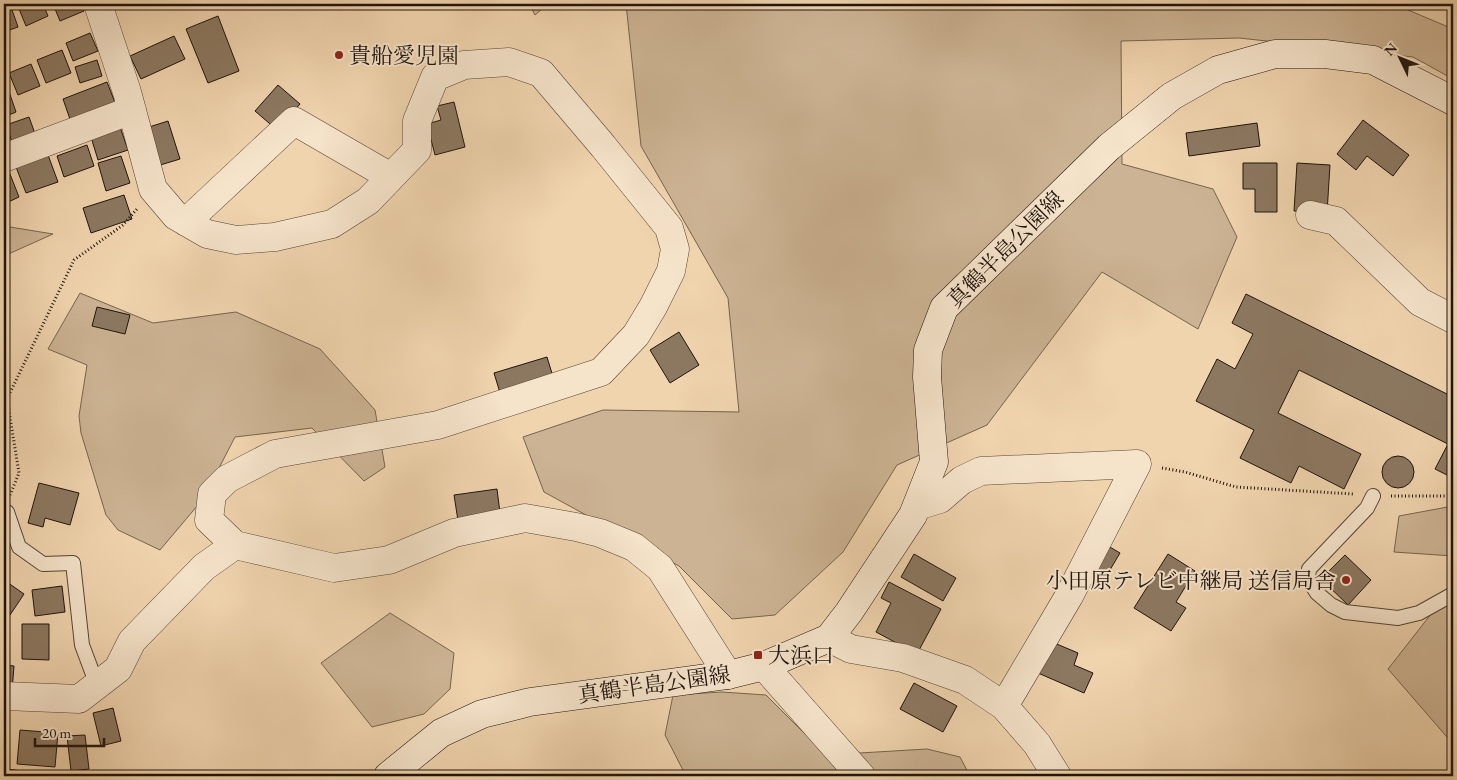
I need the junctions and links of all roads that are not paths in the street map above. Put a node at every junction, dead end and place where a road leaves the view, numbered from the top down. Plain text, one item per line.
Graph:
1 (98, 4) edge
2 (1453, 101) edge
3 (132, 110) junction
4 (4, 158) edge
5 (391, 177) junction
6 (1310, 215) dead end
7 (186, 222) junction
8 (1453, 319) edge
9 (1373, 496) road end
10 (917, 506) junction
11 (7, 512) road end
12 (235, 545) junction
13 (1453, 594) edge
14 (829, 638) junction
15 (764, 666) junction
16 (728, 675) junction
17 (97, 685) junction
18 (4, 696) edge
19 (1004, 706) junction
20 (388, 776) edge
21 (861, 776) edge
22 (1057, 776) edge

1 - 3 street
2 - 10 street, 真鶴半島公園線
3 - 4 street
3 - 7 street
5 - 7 street
5 - 7 street
5 - 12 street
6 - 8 street
9 - 13 lane
10 - 14 street, 真鶴半島公園線
10 - 19 street
11 - 17 lane
12 - 16 street
12 - 17 street
14 - 15 street, 真鶴半島公園線
14 - 19 street
15 - 16 street, 真鶴半島公園線
15 - 21 street
16 - 20 street, 真鶴半島公園線
17 - 18 street
19 - 22 street

